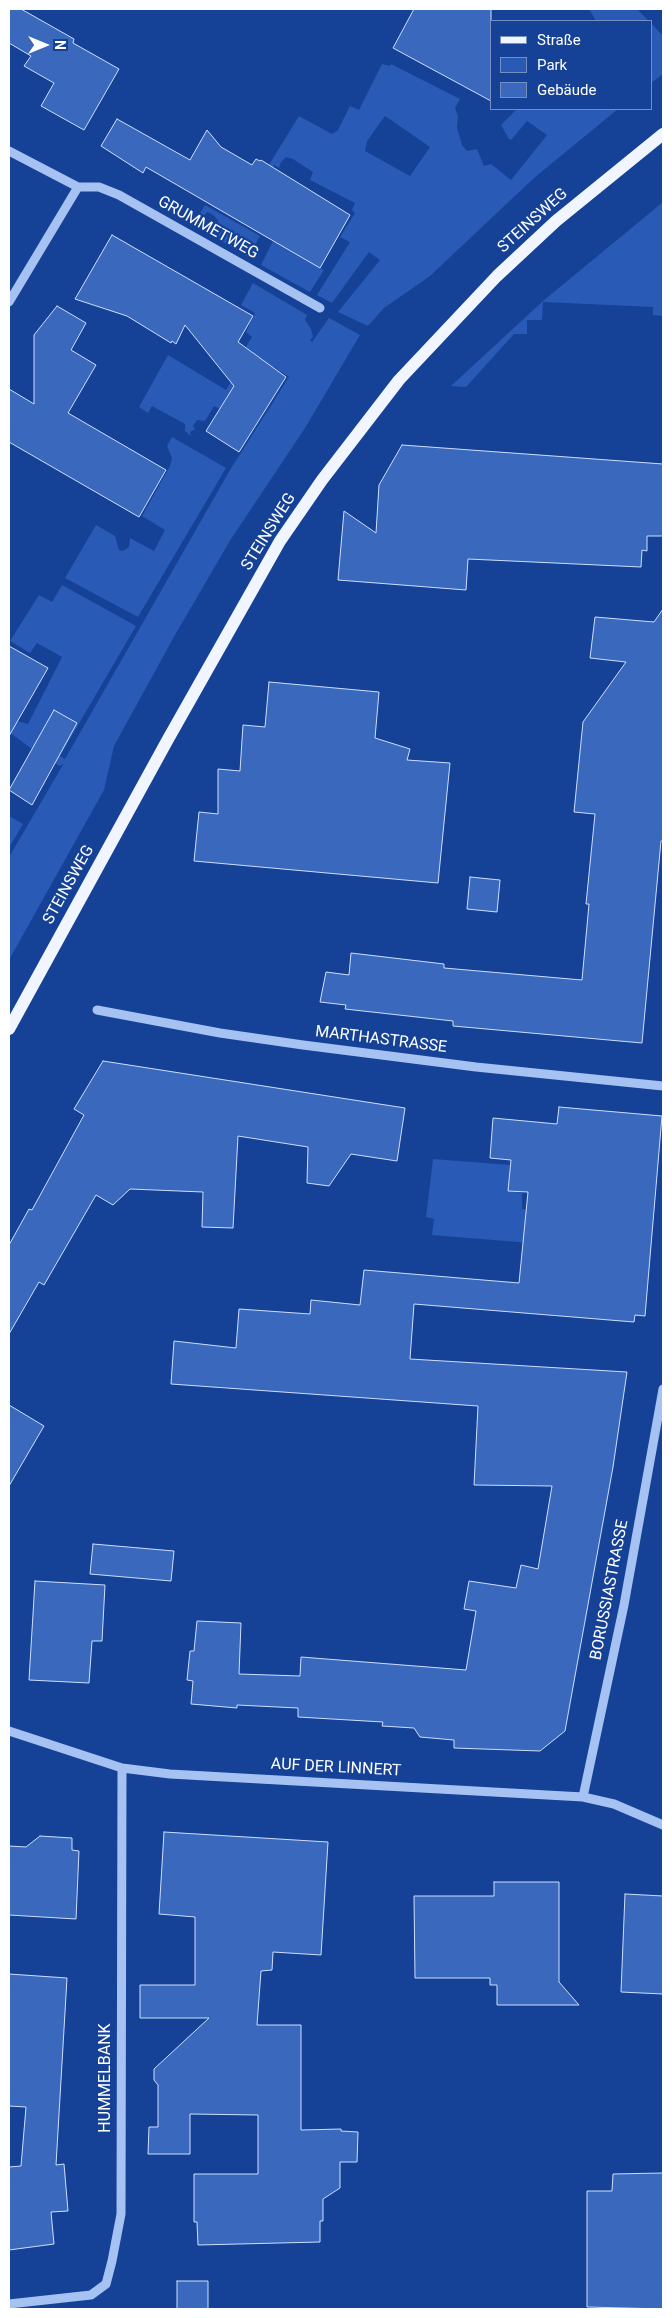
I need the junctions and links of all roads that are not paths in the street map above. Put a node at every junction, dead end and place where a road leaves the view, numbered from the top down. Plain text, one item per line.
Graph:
1 (663, 134) edge
2 (9, 151) edge
3 (78, 188) junction
4 (9, 302) edge
5 (320, 308) dead end
6 (97, 1010) dead end
7 (9, 1029) edge
8 (663, 1086) edge
9 (663, 1389) edge
10 (9, 1730) edge
11 (122, 1768) junction
12 (583, 1796) junction
13 (663, 1825) edge
14 (9, 2304) edge

1 - 7 main road, STEINSWEG
2 - 3 street, GRUMMETWEG
3 - 4 street
3 - 5 street, GRUMMETWEG
6 - 8 street, MARTHASTRASSE
9 - 12 street, BORUSSIASTRASSE
10 - 11 street, AUF DER LINNERT
11 - 12 street, AUF DER LINNERT
11 - 14 street, HUMMELBANK
12 - 13 street, AUF DER LINNERT

